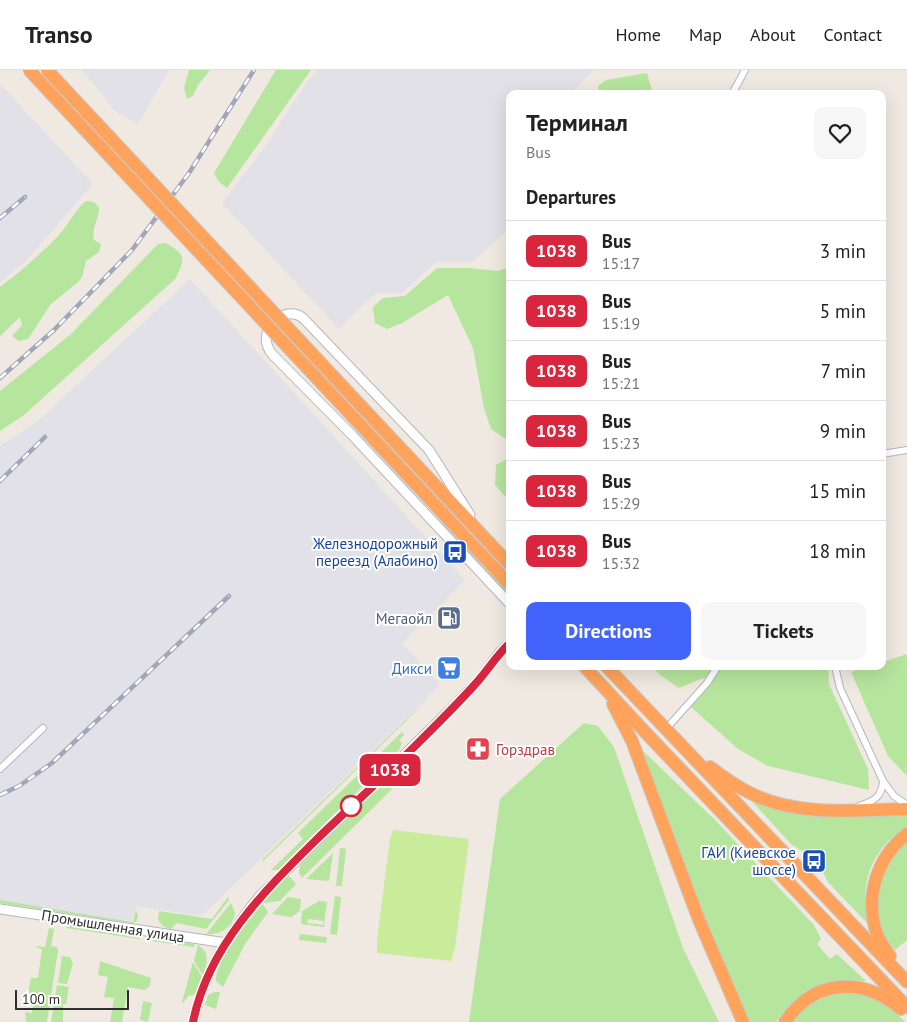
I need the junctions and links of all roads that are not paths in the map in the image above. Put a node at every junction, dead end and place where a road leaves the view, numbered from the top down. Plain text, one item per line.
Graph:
1 (29, 70) edge
2 (47, 70) edge
3 (745, 70) edge
4 (734, 90) edge
5 (907, 450) edge
6 (886, 453) edge
7 (414, 483) junction
8 (442, 531) junction
9 (499, 553) junction
10 (506, 561) edge
11 (506, 581) edge
12 (506, 600) edge
13 (506, 647) edge
14 (588, 670) edge
15 (610, 670) edge
16 (715, 670) edge
17 (836, 670) edge
18 (606, 690) junction
19 (43, 728) dead end
20 (666, 729) junction
21 (676, 740) junction
22 (0, 769) edge
23 (884, 781) junction
24 (907, 805) edge
25 (907, 809) edge
26 (850, 810) junction
27 (907, 834) edge
28 (0, 909) edge
29 (226, 942) junction
30 (906, 980) edge
31 (907, 1007) edge
32 (907, 1014) edge
33 (193, 1022) edge
34 (743, 1022) edge
35 (785, 1022) edge

1 - 7 highway, bridge
2 - 9 highway, bridge
3 - 4 street
5 - 6 street
7 - 8 street
7 - 11 highway
8 - 9 street
8 - 12 street
9 - 10 highway
13 - 29 street
14 - 18 highway
15 - 20 highway
16 - 20 street
17 - 23 street
18 - 31 highway
18 - 34 highway
19 - 22 street
20 - 21 highway
21 - 26 highway
21 - 30 highway
23 - 24 street
23 - 26 street
25 - 26 highway
27 - 30 highway
28 - 29 street, Промышленная улица
29 - 33 street
32 - 35 highway

